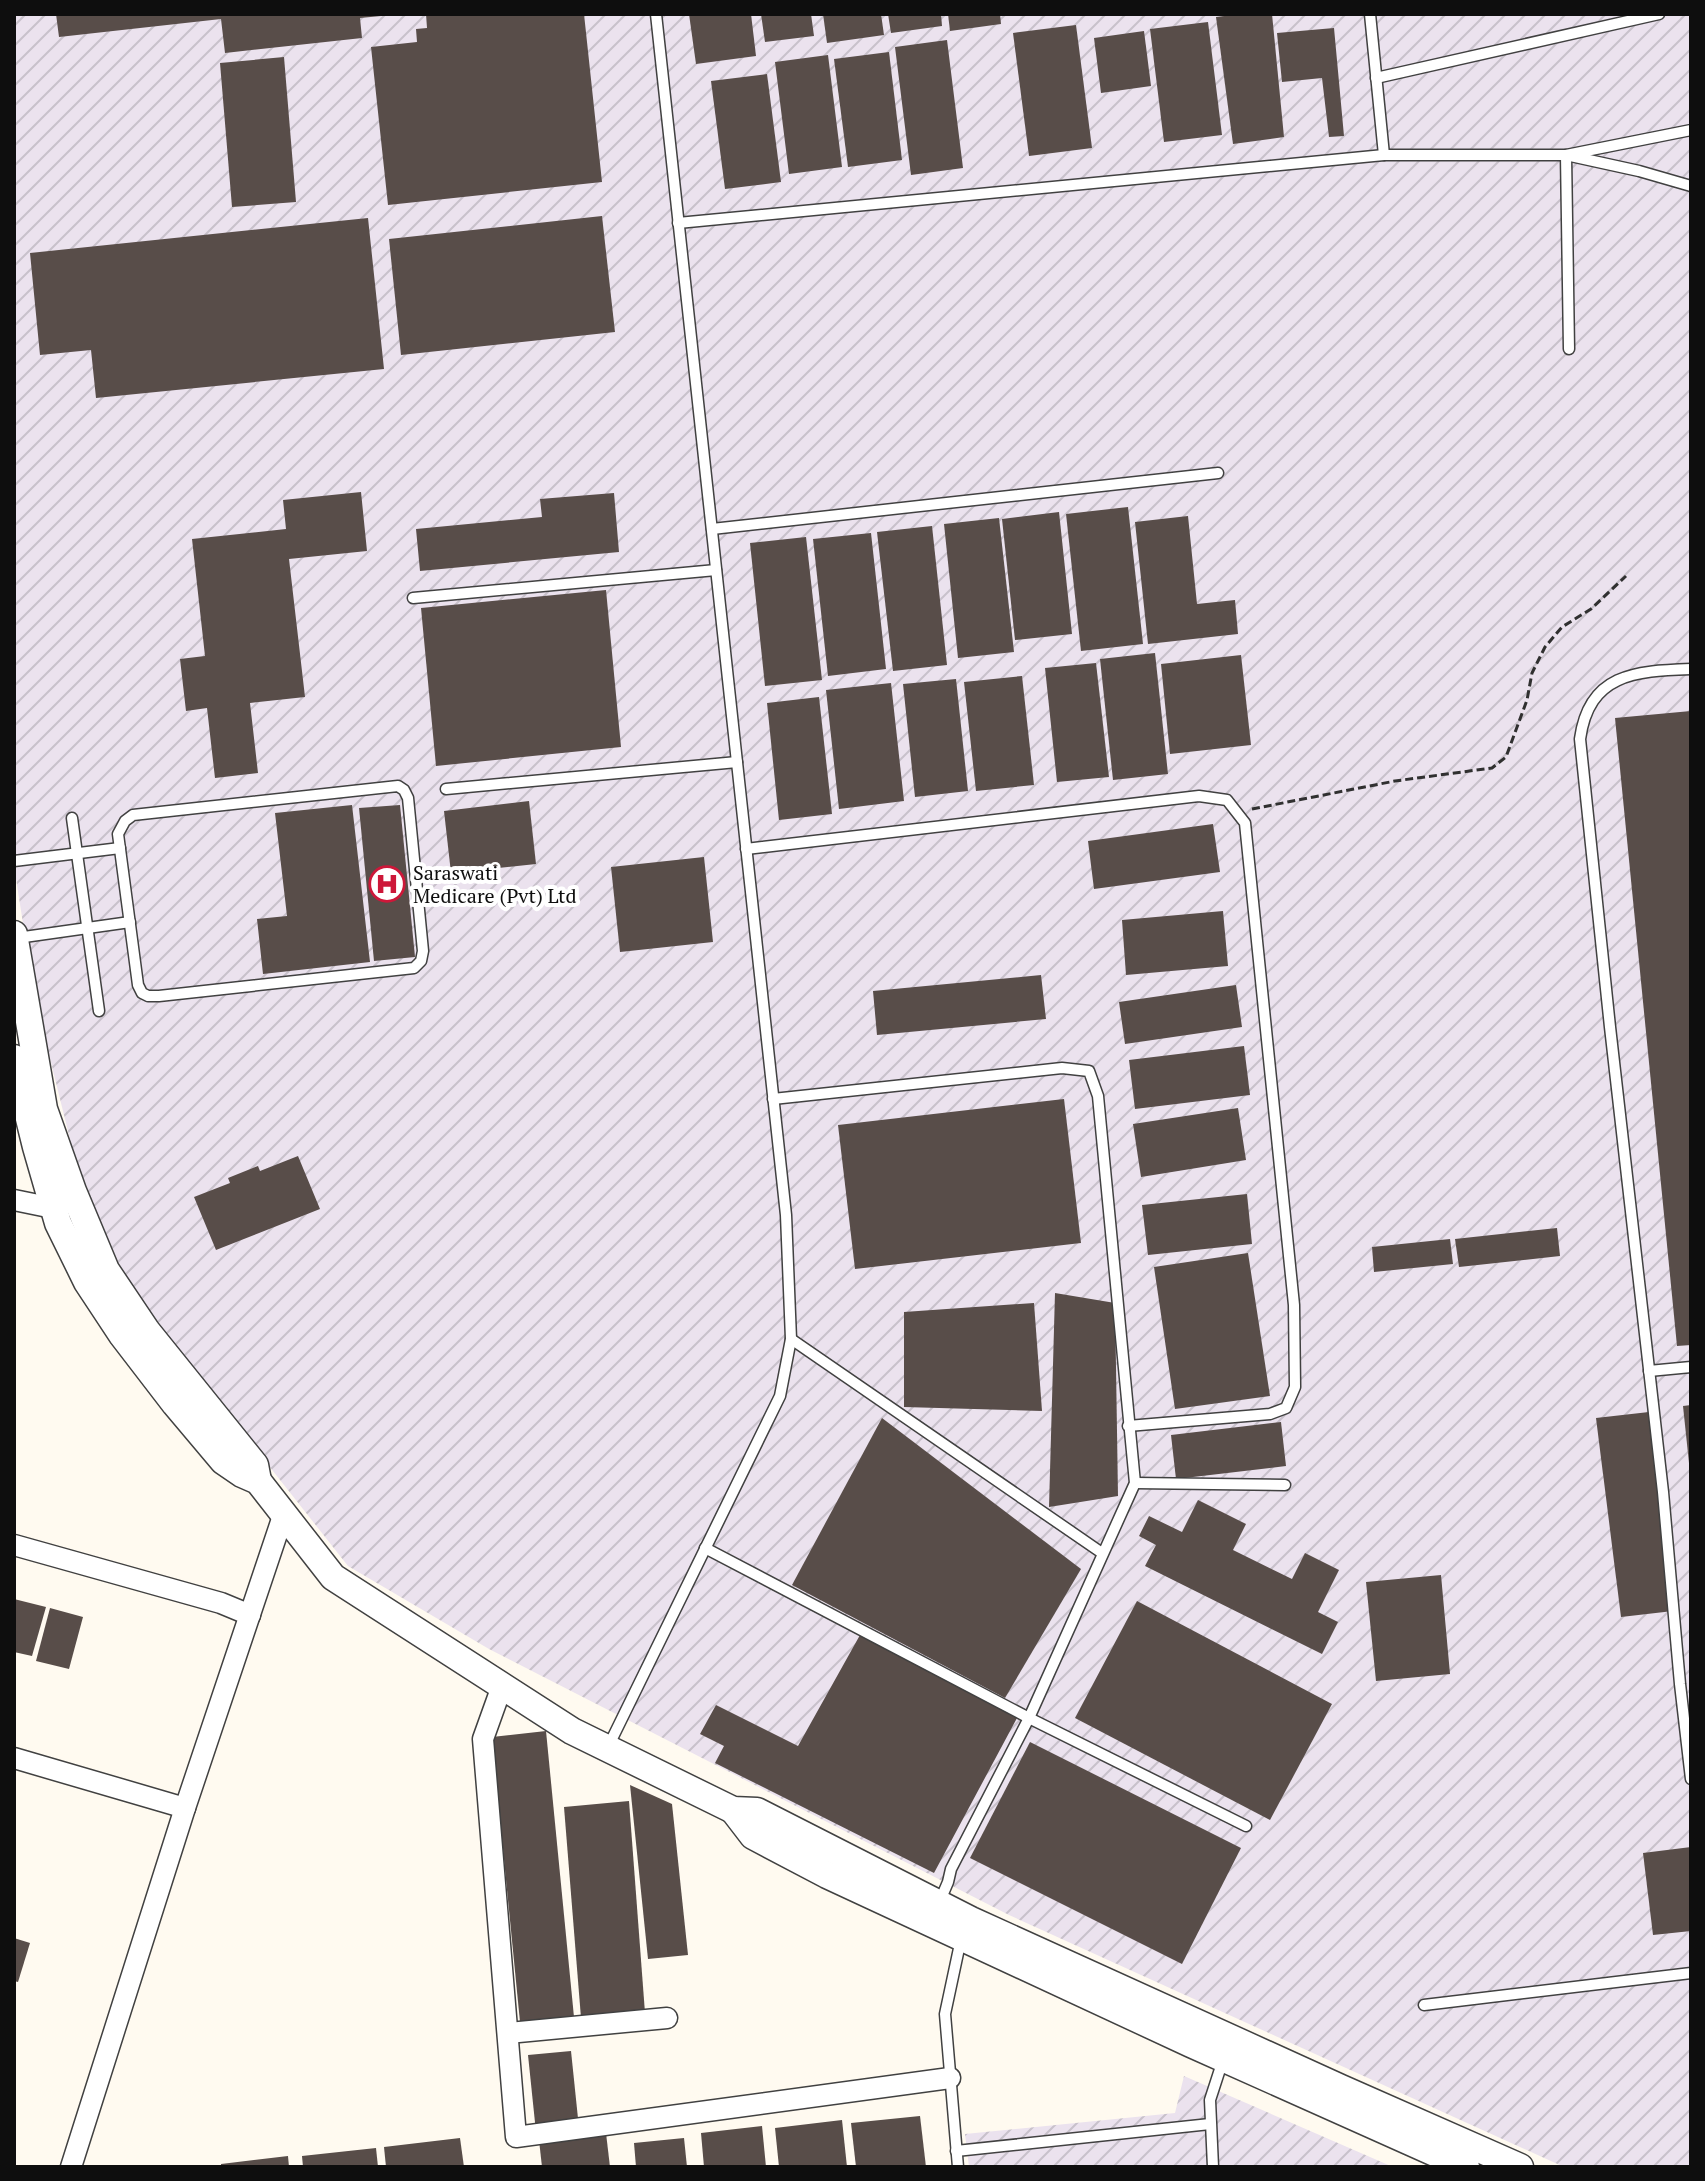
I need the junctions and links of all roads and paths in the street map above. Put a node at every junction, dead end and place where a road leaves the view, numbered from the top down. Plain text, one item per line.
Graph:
1 (656, 14) edge
2 (1370, 14) edge
3 (1659, 14) edge
4 (1376, 78) junction
5 (1691, 130) edge
6 (1384, 155) junction
7 (1566, 155) junction
8 (1691, 186) edge
9 (678, 223) junction
10 (1569, 349) dead end
11 (1218, 473) dead end
12 (712, 529) junction
13 (716, 570) junction
14 (1626, 576) dead end
15 (413, 598) dead end
16 (1691, 669) edge
17 (737, 762) junction
18 (446, 789) dead end
19 (1237, 812) junction
20 (72, 818) dead end
21 (120, 848) junction
22 (746, 849) junction
23 (77, 853) junction
24 (14, 861) edge
25 (130, 922) junction
26 (87, 928) junction
27 (14, 936) edge
28 (99, 1011) dead end
29 (14, 1058) edge
30 (773, 1099) junction
31 (14, 1200) edge
32 (53, 1208) junction
33 (791, 1339) junction
34 (1691, 1367) edge
35 (1649, 1371) junction
36 (1128, 1426) junction
37 (258, 1481) junction
38 (1135, 1483) junction
39 (1285, 1485) dead end
40 (284, 1513) junction
41 (14, 1545) edge
42 (705, 1548) junction
43 (1102, 1553) junction
44 (250, 1615) junction
45 (502, 1686) junction
46 (1029, 1718) junction
47 (607, 1748) junction
48 (14, 1758) edge
49 (1691, 1779) edge
50 (185, 1808) junction
51 (733, 1810) junction
52 (1246, 1826) dead end
53 (939, 1903) junction
54 (966, 1929) junction
55 (1691, 1973) edge
56 (1424, 2005) dead end
57 (667, 2018) dead end
58 (508, 2033) junction
59 (1224, 2058) junction
60 (950, 2078) junction
61 (1210, 2124) junction
62 (956, 2151) junction
63 (71, 2167) edge
64 (958, 2167) edge
65 (1213, 2167) edge
66 (1466, 2167) edge
67 (1520, 2167) edge

1 - 9 lane
2 - 4 lane
3 - 4 lane
4 - 6 lane
5 - 7 lane
6 - 7 lane
6 - 9 lane
7 - 8 lane
7 - 10 lane
9 - 12 lane
11 - 12 lane
12 - 13 lane
13 - 15 lane
13 - 17 lane
14 - 19 path
16 - 35 lane
17 - 18 lane
17 - 22 lane
19 - 22 lane
19 - 36 lane
20 - 23 lane
21 - 23 lane
21 - 25 lane
21 - 25 lane
22 - 30 lane
23 - 24 lane
23 - 26 lane
25 - 26 lane
26 - 27 lane
26 - 28 lane
27 - 37 street
29 - 32 street
30 - 33 lane
30 - 36 lane
31 - 32 street
32 - 37 street
33 - 42 lane
33 - 43 lane
34 - 35 lane
35 - 49 lane
36 - 38 lane
37 - 40 street
38 - 39 lane
38 - 43 lane
40 - 44 street
40 - 45 street
41 - 44 street
42 - 46 lane
42 - 47 lane
43 - 46 lane
44 - 50 street
45 - 47 street
45 - 58 street
46 - 52 lane
46 - 53 lane
47 - 51 street
48 - 50 street
50 - 63 street
51 - 53 street
51 - 54 street
53 - 54 street
54 - 59 street
54 - 60 lane
54 - 67 street
55 - 56 lane
57 - 58 street
58 - 60 street
59 - 61 lane
59 - 66 street
60 - 62 lane
61 - 62 lane
61 - 65 lane
62 - 64 lane

